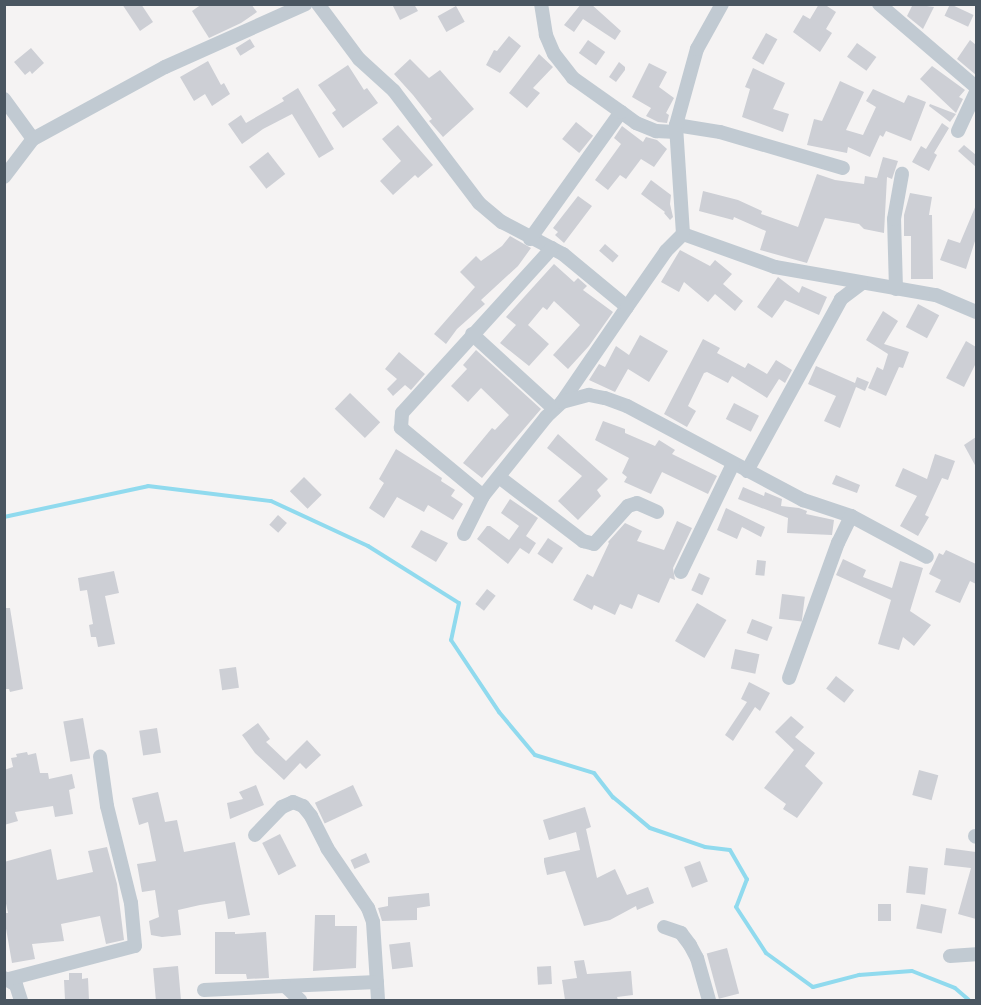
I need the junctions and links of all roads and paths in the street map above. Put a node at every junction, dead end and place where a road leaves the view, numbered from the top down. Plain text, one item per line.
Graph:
1 (306, 4) edge
2 (318, 4) edge
3 (541, 4) edge
4 (722, 4) edge
5 (879, 4) edge
6 (976, 87) edge
7 (976, 92) edge
8 (4, 99) edge
9 (621, 112) junction
10 (676, 128) junction
11 (958, 131) dead end
12 (33, 139) junction
13 (843, 168) dead end
14 (902, 174) dead end
15 (4, 177) edge
16 (683, 234) junction
17 (530, 239) junction
18 (552, 248) junction
19 (861, 284) junction
20 (896, 289) junction
21 (627, 307) junction
22 (976, 312) edge
23 (472, 334) junction
24 (558, 406) junction
25 (733, 464) junction
26 (747, 471) junction
27 (499, 477) junction
28 (483, 496) junction
29 (657, 512) dead end
30 (851, 516) junction
31 (464, 534) dead end
32 (927, 557) dead end
33 (681, 572) dead end
34 (789, 678) dead end
35 (100, 756) dead end
36 (255, 835) dead end
37 (664, 927) dead end
38 (976, 954) edge
39 (950, 956) dead end
40 (7, 979) edge
41 (377, 982) junction
42 (285, 986) junction
43 (204, 990) dead end
44 (21, 1000) edge
45 (300, 1000) edge
46 (378, 1000) edge
47 (709, 1000) edge

1 - 12 street
2 - 17 street
3 - 9 street
4 - 10 street
5 - 6 street
7 - 11 street
8 - 12 street
9 - 10 street
9 - 17 street
10 - 13 street
10 - 16 street
12 - 15 street
14 - 20 street
16 - 19 street
16 - 21 street
17 - 18 street
18 - 21 street
18 - 23 street
19 - 20 street
19 - 26 street
20 - 22 street
21 - 24 street
23 - 24 street
23 - 28 street
24 - 25 street
24 - 27 street
25 - 26 street
25 - 33 street
26 - 30 street
27 - 28 street
27 - 29 street
28 - 31 street
30 - 32 street
30 - 34 street
35 - 40 street
36 - 41 street
37 - 47 street
38 - 39 street
40 - 44 street
41 - 42 street
41 - 46 street
42 - 43 street
42 - 45 street

